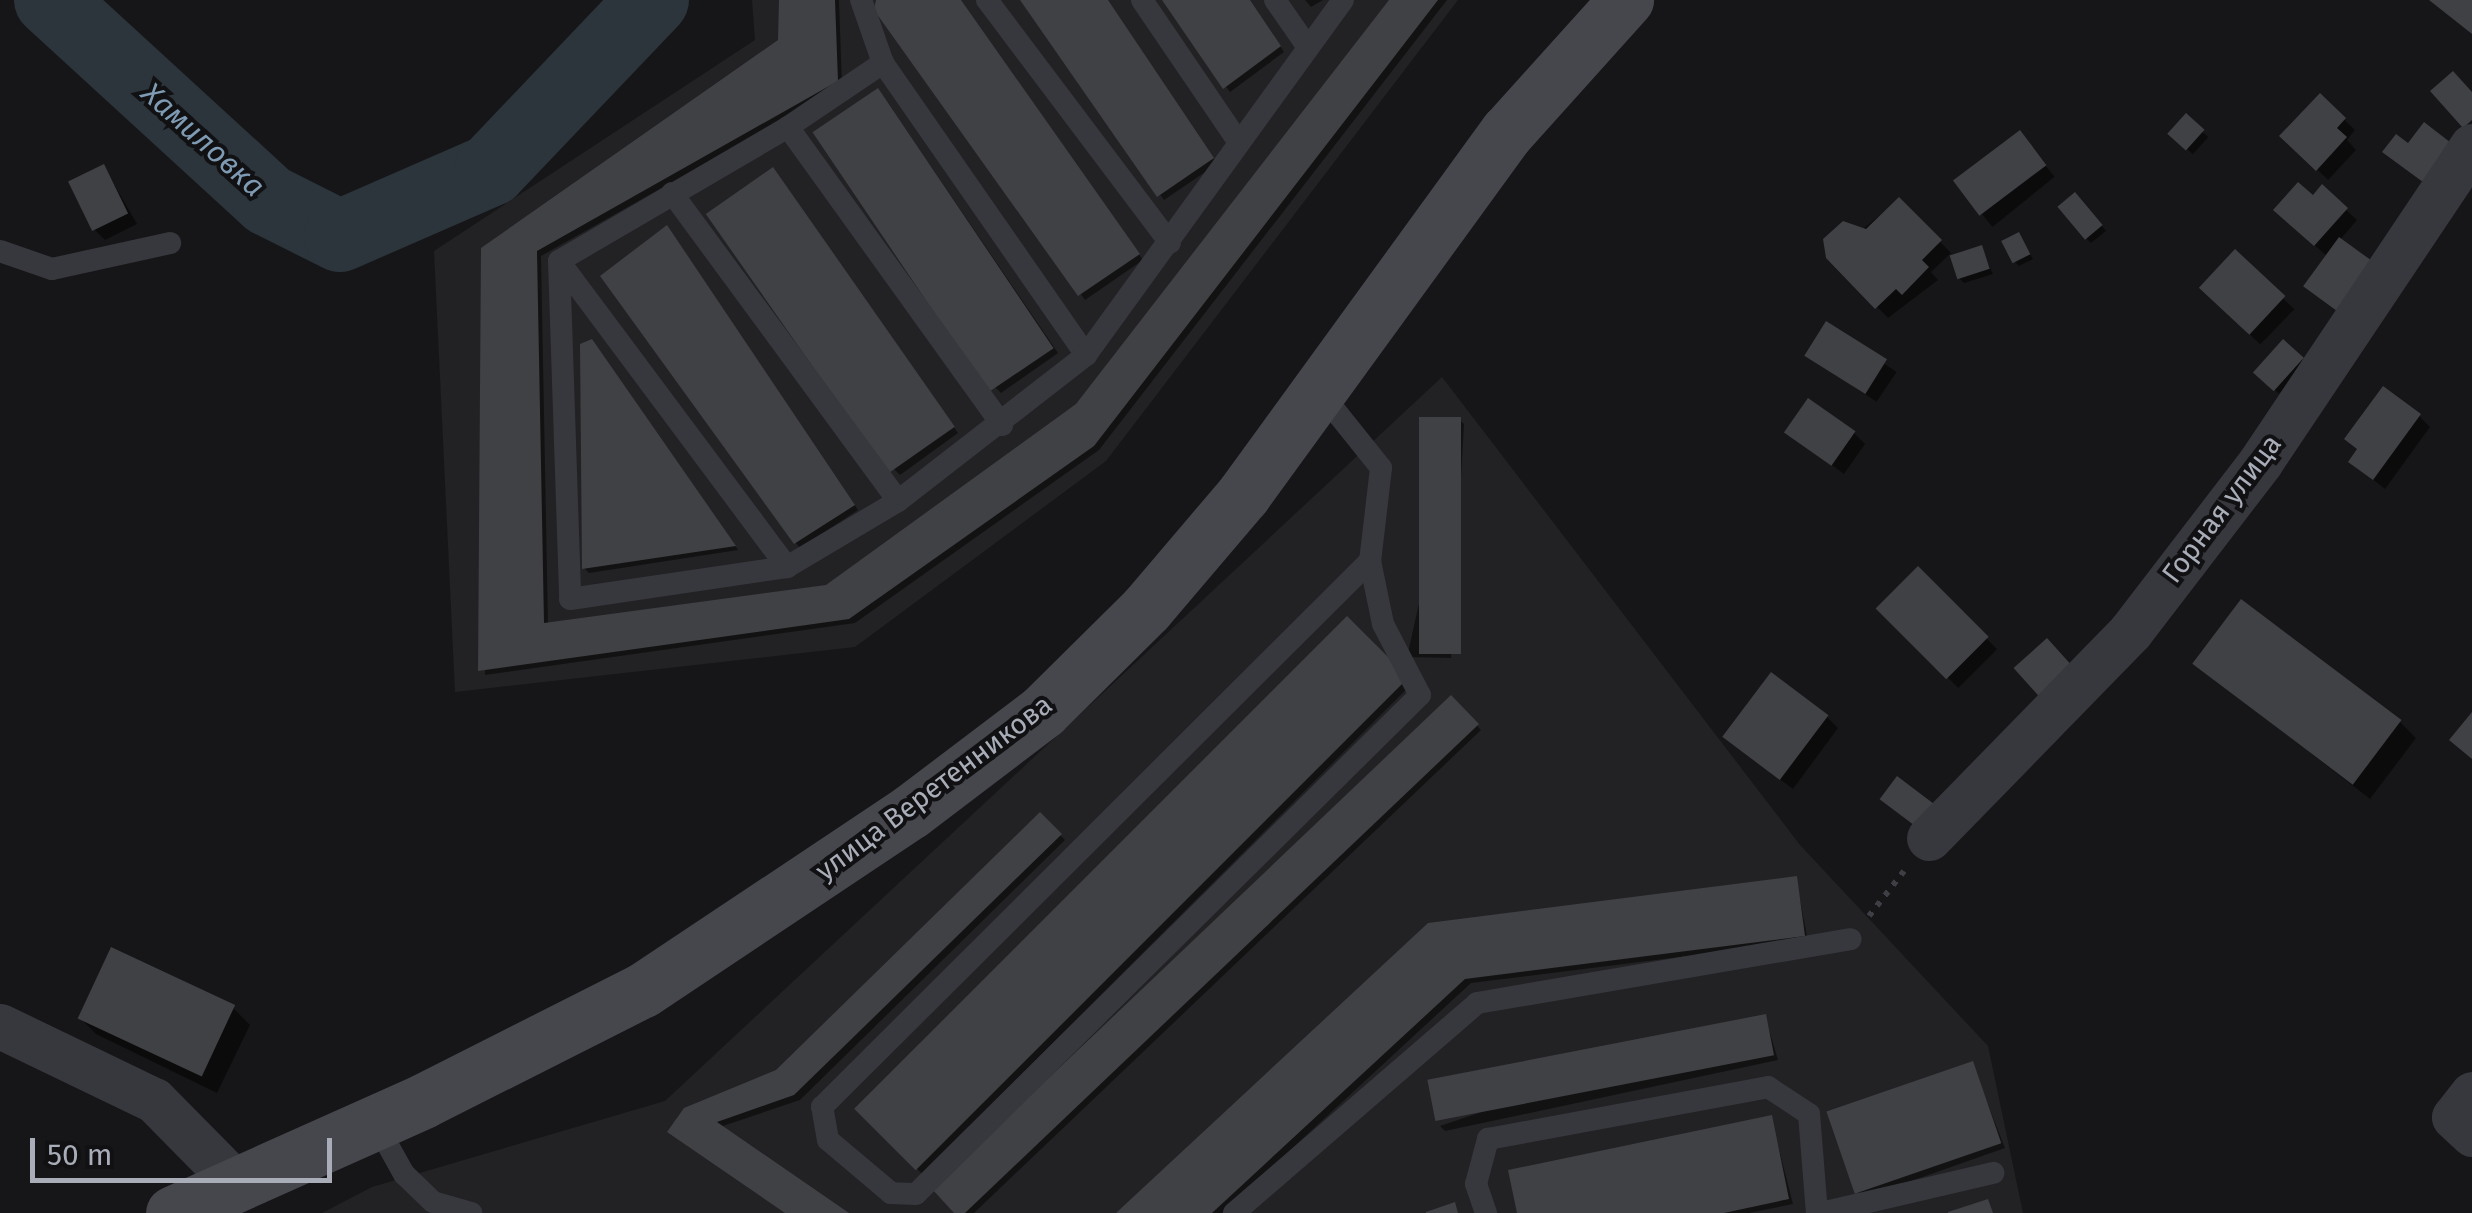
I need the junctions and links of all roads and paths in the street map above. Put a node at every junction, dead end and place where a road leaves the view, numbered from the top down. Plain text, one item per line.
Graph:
1 (861, 0) edge
2 (988, 0) edge
3 (1142, 0) edge
4 (1275, 0) edge
5 (1343, 0) edge
6 (1626, 0) edge
7 (1307, 46) junction
8 (883, 62) junction
9 (788, 127) junction
10 (1238, 141) junction
11 (2472, 146) edge
12 (672, 193) junction
13 (170, 243) dead end
14 (1170, 243) junction
15 (0, 251) edge
16 (559, 261) junction
17 (1086, 354) junction
18 (1321, 392) junction
19 (1002, 425) junction
20 (898, 501) junction
21 (1370, 561) junction
22 (788, 567) junction
23 (1929, 838) joint
24 (1851, 939) joint
25 (0, 1026) edge
26 (375, 1122) junction
27 (1993, 1172) dead end
28 (235, 1182) junction
29 (176, 1212) edge
30 (471, 1213) edge
31 (1234, 1213) edge
32 (1486, 1213) edge
33 (1819, 1213) edge

1 - 8 lane
2 - 14 lane
3 - 10 lane
4 - 7 lane
5 - 7 lane
6 - 18 main road, улица Веретенникова
7 - 10 lane
8 - 9 lane
8 - 17 lane
9 - 12 lane
9 - 19 lane
10 - 14 lane
11 - 23 street, Горная улица
12 - 16 lane
12 - 20 lane
13 - 15 lane
14 - 17 lane
16 - 22 lane
16 - 22 lane
17 - 19 lane
18 - 21 lane
18 - 26 main road, улица Веретенникова
19 - 20 lane
20 - 22 lane
21 - 21 lane
23 - 24 path
24 - 31 lane
25 - 28 street
26 - 28 main road, улица Веретенникова
26 - 30 lane
27 - 33 lane
28 - 29 main road, улица Веретенникова
32 - 33 lane

